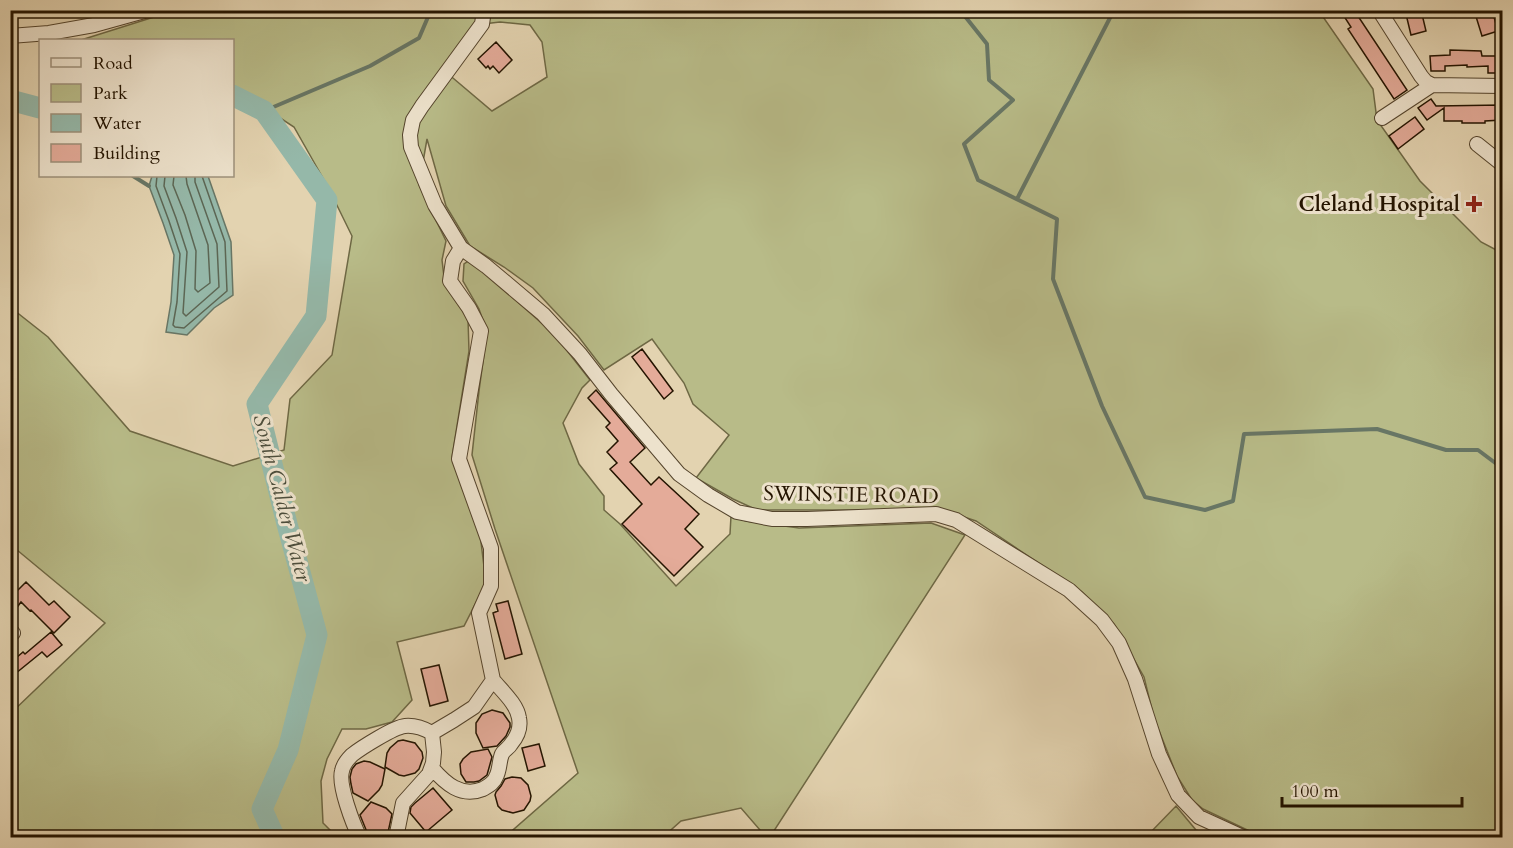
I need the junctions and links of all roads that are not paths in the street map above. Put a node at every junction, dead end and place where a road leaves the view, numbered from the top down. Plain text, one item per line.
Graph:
1 (148, 10) edge
2 (484, 10) edge
3 (1378, 10) edge
4 (10, 36) edge
5 (1432, 85) junction
6 (1503, 86) edge
7 (1382, 118) dead end
8 (1477, 144) dead end
9 (1503, 164) edge
10 (461, 248) junction
11 (493, 680) junction
12 (432, 733) junction
13 (432, 768) junction
14 (360, 837) edge
15 (396, 837) edge
16 (1245, 837) edge

1 - 4 street
2 - 10 street, SWINSTIE ROAD
3 - 5 street
5 - 6 street
5 - 7 street
8 - 9 street
10 - 11 street
10 - 16 street, SWINSTIE ROAD
11 - 12 street
11 - 13 street
12 - 13 street
12 - 14 street
13 - 15 street

